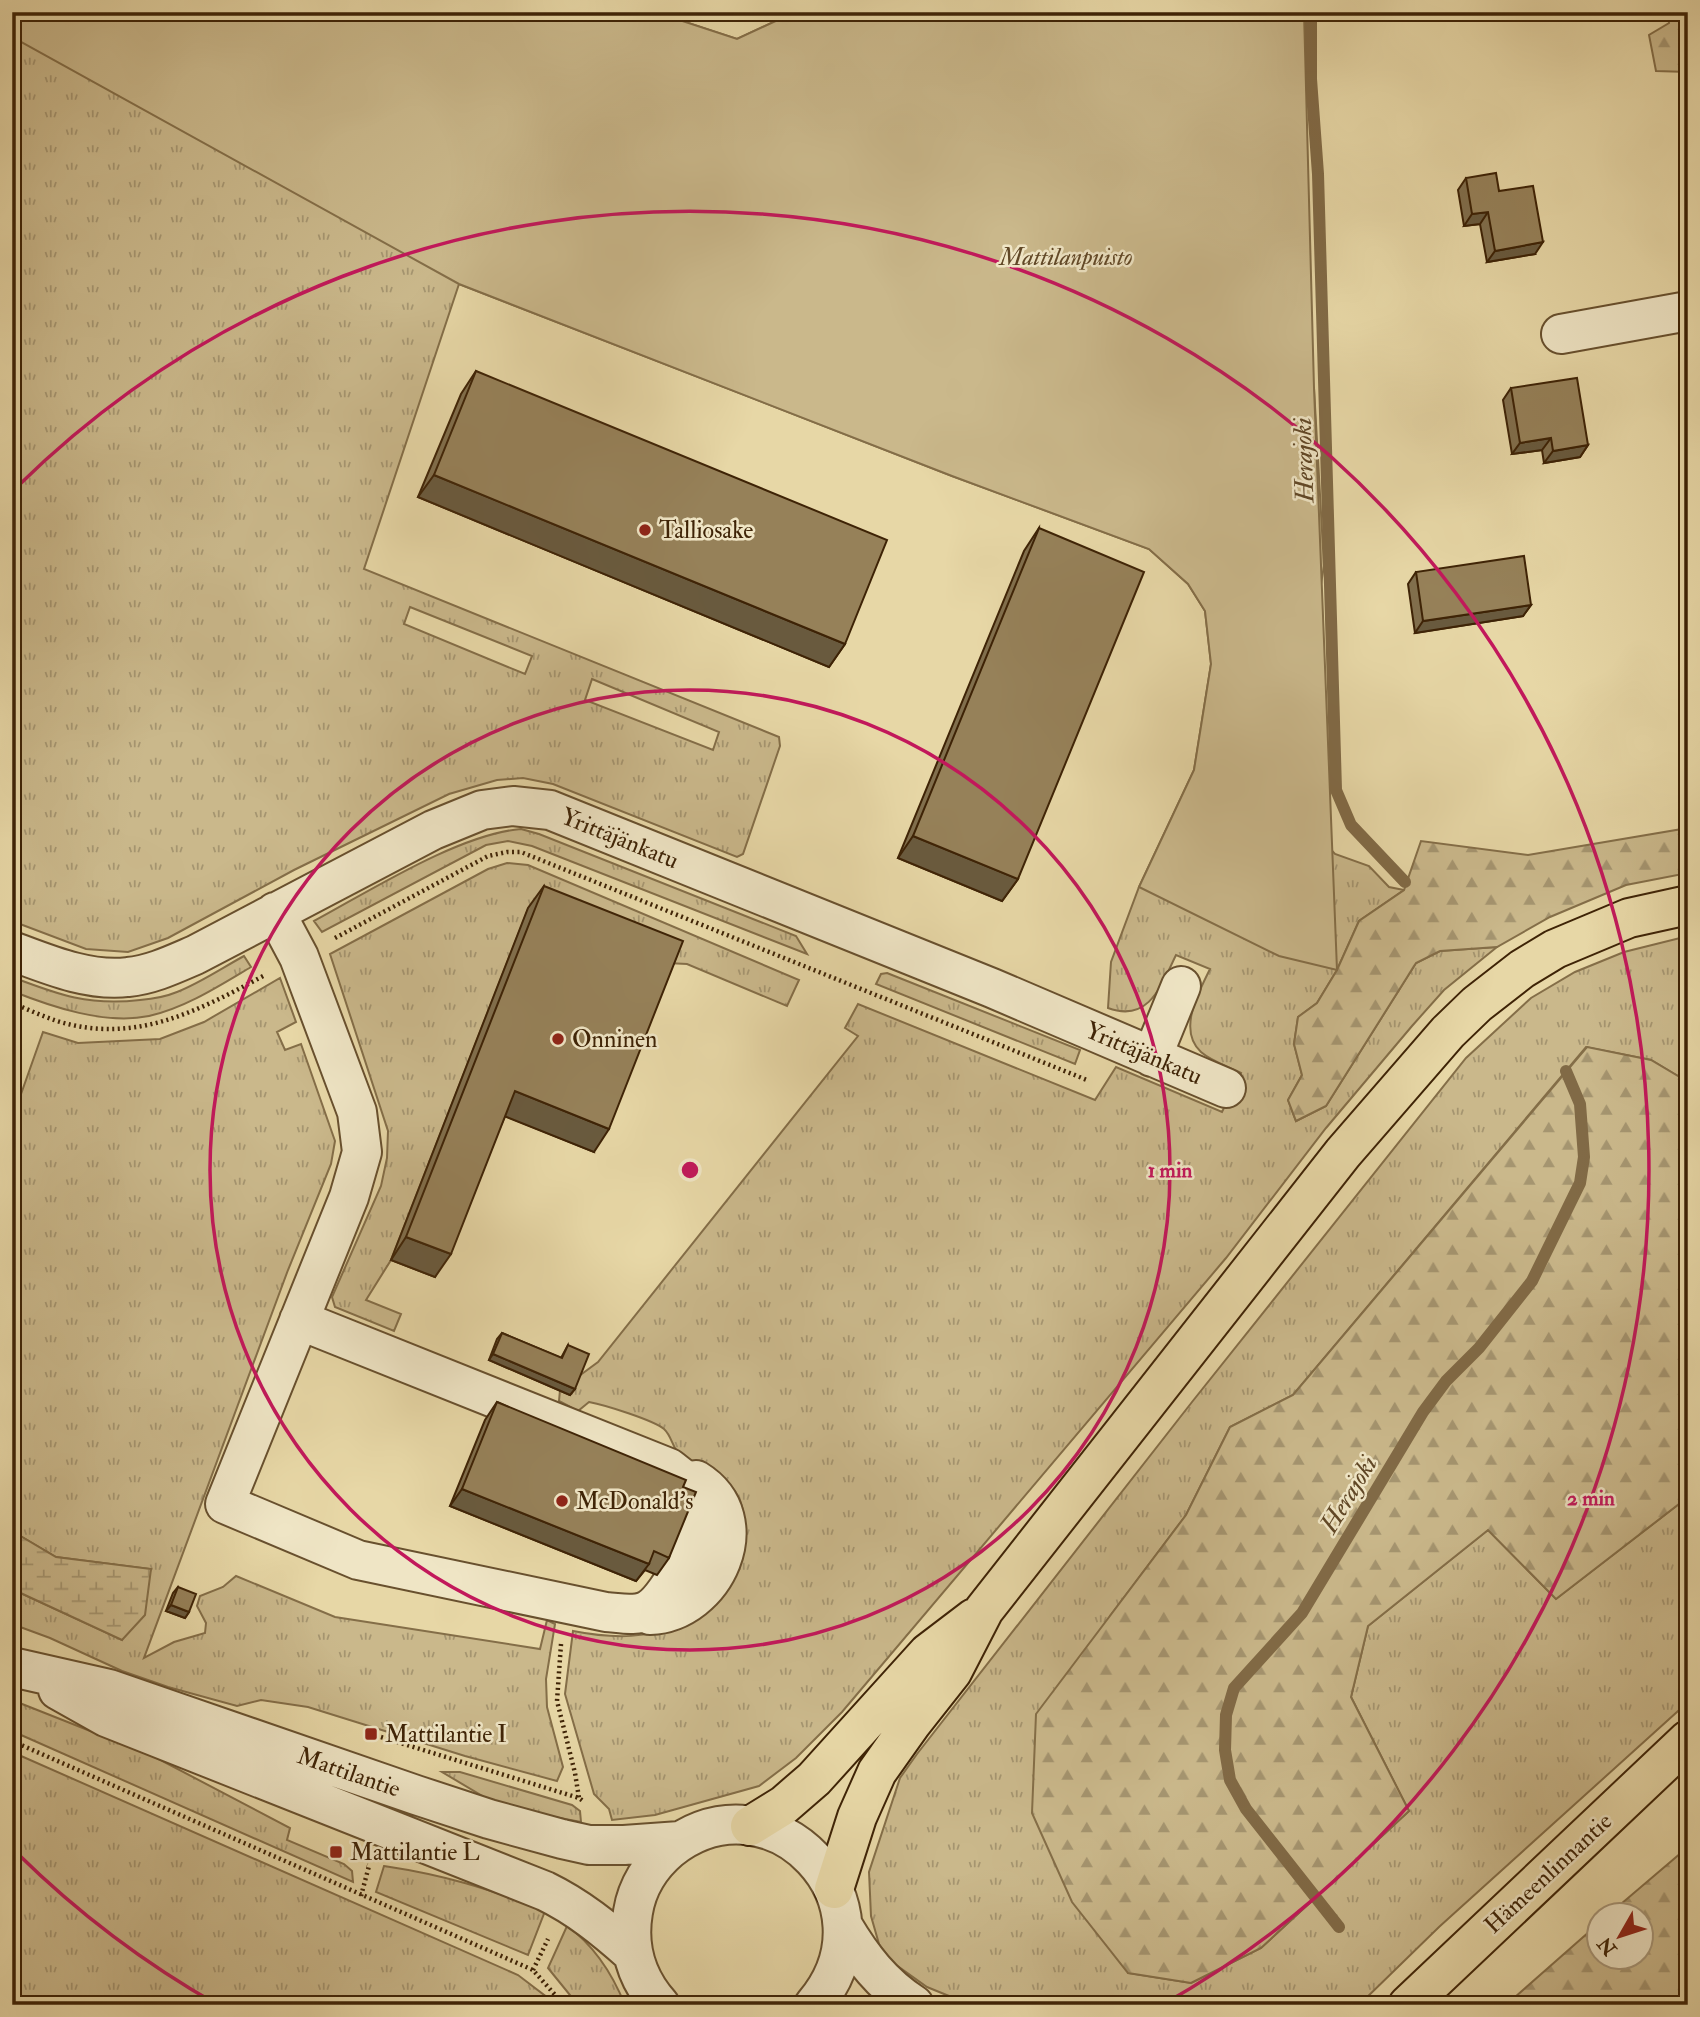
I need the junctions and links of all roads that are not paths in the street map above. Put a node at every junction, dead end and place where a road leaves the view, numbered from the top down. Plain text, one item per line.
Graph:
1 (1688, 311) edge
2 (1561, 334) dead end
3 (1688, 905) edge
4 (275, 912) junction
5 (12, 951) edge
6 (1181, 986) dead end
7 (1152, 1057) junction
8 (1226, 1088) dead end
9 (299, 1320) junction
10 (984, 1610) junction
11 (18, 1669) edge
12 (1688, 1740) edge
13 (750, 1826) junction
14 (680, 1841) junction
15 (834, 1889) junction
16 (843, 1926) junction
17 (632, 1953) junction
18 (654, 2001) edge
19 (814, 2005) edge
20 (914, 2005) edge
21 (1408, 2005) edge

1 - 2 street
3 - 10 main road
4 - 5 street, Yrittäjänkatu
4 - 7 street, Yrittäjänkatu
4 - 9 street
6 - 7 street
7 - 8 street, Yrittäjänkatu
9 - 9 street
10 - 13 main road
10 - 15 main road
11 - 14 street, Mattilantie
11 - 17 street, Mattilantie
12 - 21 main road, Hämeenlinnantie
13 - 14 street
13 - 15 street
14 - 17 street
15 - 16 street
16 - 19 street
16 - 20 street
17 - 18 street

